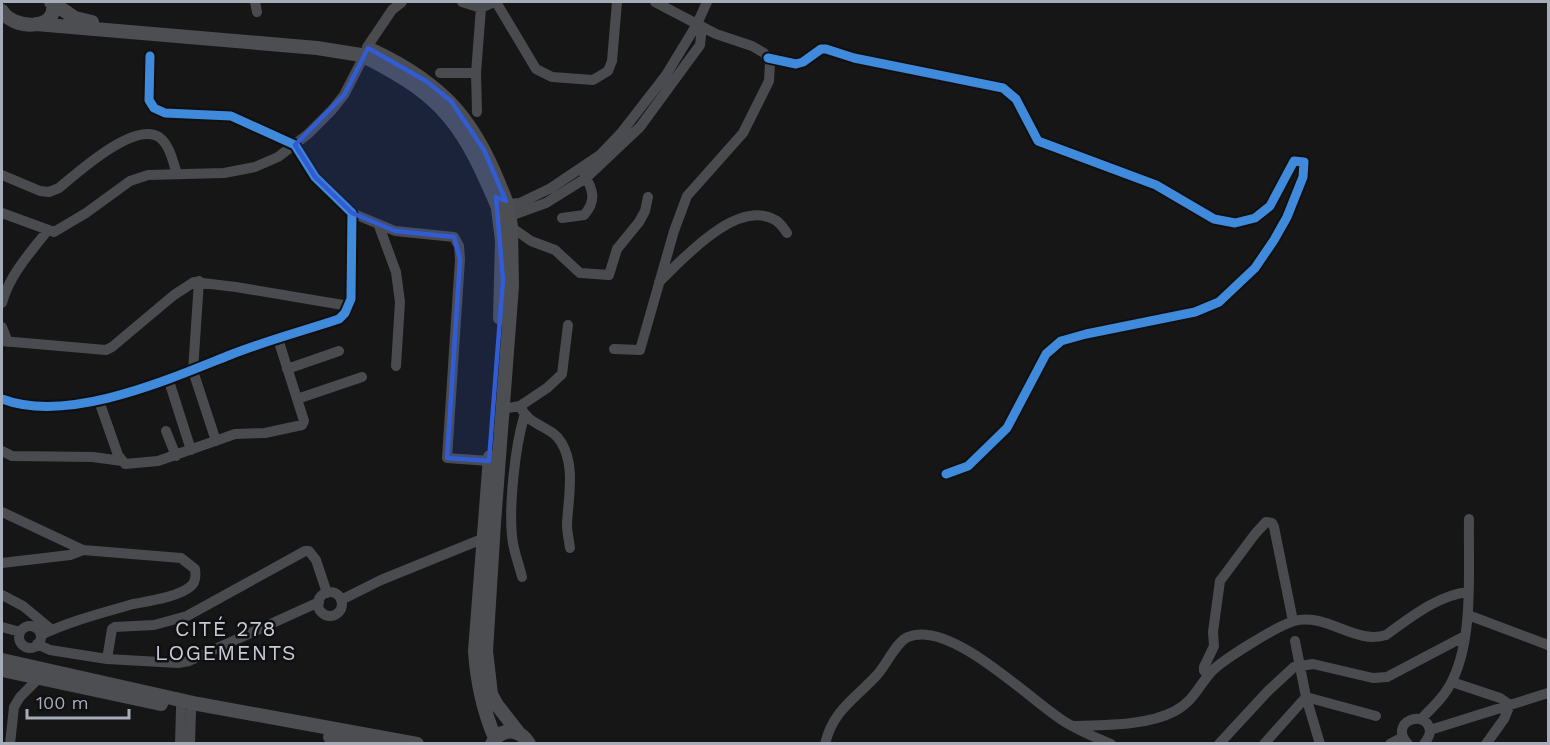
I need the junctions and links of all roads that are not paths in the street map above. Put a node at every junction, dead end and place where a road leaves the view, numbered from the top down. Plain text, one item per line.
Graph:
1 (52, 2) edge
2 (402, 2) edge
3 (462, 2) edge
4 (495, 2) edge
5 (617, 2) edge
6 (655, 2) edge
7 (707, 2) edge
8 (481, 8) junction
9 (2, 11) edge
10 (9, 23) edge
11 (36, 24) junction
12 (699, 26) junction
13 (716, 34) junction
14 (700, 45) junction
15 (366, 53) junction
16 (150, 56) dead end
17 (768, 58) junction
18 (440, 73) dead end
19 (476, 73) junction
20 (477, 112) dead end
21 (295, 145) junction
22 (580, 168) junction
23 (177, 174) junction
24 (2, 175) edge
25 (586, 178) junction
26 (648, 197) dead end
27 (505, 210) junction
28 (2, 213) edge
29 (352, 213) junction
30 (562, 218) dead end
31 (379, 226) junction
32 (48, 230) junction
33 (787, 233) dead end
34 (199, 281) junction
35 (658, 283) junction
36 (4, 287) edge
37 (2, 303) edge
38 (349, 306) junction
39 (568, 325) dead end
40 (2, 327) edge
41 (278, 339) junction
42 (5, 342) edge
43 (614, 349) dead end
44 (339, 351) dead end
45 (396, 366) dead end
46 (287, 369) junction
47 (193, 371) junction
48 (362, 377) dead end
49 (168, 378) junction
50 (2, 399) edge
51 (297, 399) junction
52 (99, 401) junction
53 (502, 409) junction
54 (522, 412) junction
55 (166, 431) dead end
56 (216, 441) junction
57 (191, 450) junction
58 (2, 452) edge
59 (176, 456) junction
60 (122, 461) junction
61 (489, 461) junction
62 (946, 474) dead end
63 (2, 512) edge
64 (1469, 519) dead end
65 (483, 538) junction
66 (570, 548) dead end
67 (83, 550) junction
68 (2, 563) edge
69 (522, 577) dead end
70 (1468, 592) junction
71 (327, 593) junction
72 (2, 595) edge
73 (341, 600) junction
74 (319, 602) junction
75 (1468, 615) junction
76 (1293, 621) junction
77 (2, 627) edge
78 (51, 630) junction
79 (20, 632) junction
80 (1466, 636) junction
81 (1295, 641) dead end
82 (33, 643) junction
83 (1548, 645) edge
84 (107, 659) junction
85 (5, 664) edge
86 (1300, 665) junction
87 (30, 666) junction
88 (1209, 675) junction
89 (39, 678) junction
90 (1452, 682) junction
91 (1548, 693) edge
92 (1306, 697) junction
93 (1510, 705) junction
94 (186, 709) junction
95 (1376, 716) dead end
96 (1421, 719) junction
97 (1072, 726) junction
98 (1430, 730) junction
99 (518, 732) junction
100 (1405, 740) edge
101 (491, 742) edge
102 (10, 744) edge
103 (180, 744) edge
104 (190, 744) edge
105 (363, 744) edge
106 (417, 744) edge
107 (529, 744) edge
108 (825, 744) edge
109 (1111, 744) edge
110 (1219, 744) edge
111 (1264, 744) edge
112 (1320, 744) edge
113 (1390, 744) edge
114 (1424, 744) edge
115 (1486, 744) edge

1 - 11 main road
1 - 15 main road
2 - 15 street
3 - 8 street
4 - 5 street
4 - 8 street
6 - 12 street
7 - 12 street
8 - 19 street
9 - 10 main road
10 - 11 main road
11 - 15 main road
12 - 13 street
12 - 14 street
12 - 22 street
13 - 14 street
13 - 17 street
14 - 25 street
15 - 21 street
15 - 27 main road
16 - 21 street
17 - 35 street
17 - 62 street
18 - 19 street
19 - 20 street
21 - 23 street
21 - 29 street
22 - 25 street
22 - 27 street
23 - 24 street
23 - 32 street
25 - 27 street
25 - 30 street
26 - 27 street
27 - 53 main road
27 - 61 main road
28 - 32 street
29 - 31 street
29 - 38 street
31 - 45 street
31 - 61 street
32 - 36 street
33 - 35 street
34 - 38 street
34 - 42 street
34 - 47 street
35 - 43 street
36 - 37 street
38 - 41 street
39 - 54 street
40 - 42 street
41 - 46 street
41 - 47 street
44 - 46 street
46 - 51 street
47 - 49 street
47 - 56 street
48 - 51 street
49 - 52 street
49 - 57 street
50 - 52 street
51 - 56 street
52 - 60 street
53 - 54 street
53 - 99 main road
54 - 66 street
54 - 69 street
55 - 59 street
56 - 57 street
57 - 59 street
58 - 60 street
59 - 60 street
61 - 65 main road
63 - 67 street
64 - 70 street
65 - 73 street
65 - 101 main road
67 - 68 street
67 - 78 street
70 - 75 street
70 - 76 street
71 - 73 street
71 - 74 street
71 - 84 street
72 - 78 street
73 - 74 street
74 - 84 street
75 - 80 street
75 - 83 street
76 - 88 street
76 - 88 street
77 - 79 street
78 - 82 street
79 - 82 street
79 - 82 street
80 - 86 street
80 - 90 street
81 - 86 street
82 - 84 street
82 - 85 street
82 - 87 street
85 - 87 main road
85 - 89 main road
86 - 92 street
86 - 110 street
87 - 106 main road
88 - 97 street
89 - 94 main road
89 - 102 street
90 - 93 street
90 - 96 street
91 - 93 street
92 - 95 street
92 - 111 street
92 - 112 street
93 - 98 street
93 - 115 street
94 - 103 street
94 - 104 street
94 - 105 main road
96 - 98 street
96 - 100 street
97 - 108 street
97 - 109 street
98 - 114 street
99 - 101 main road
99 - 107 main road
100 - 113 street

